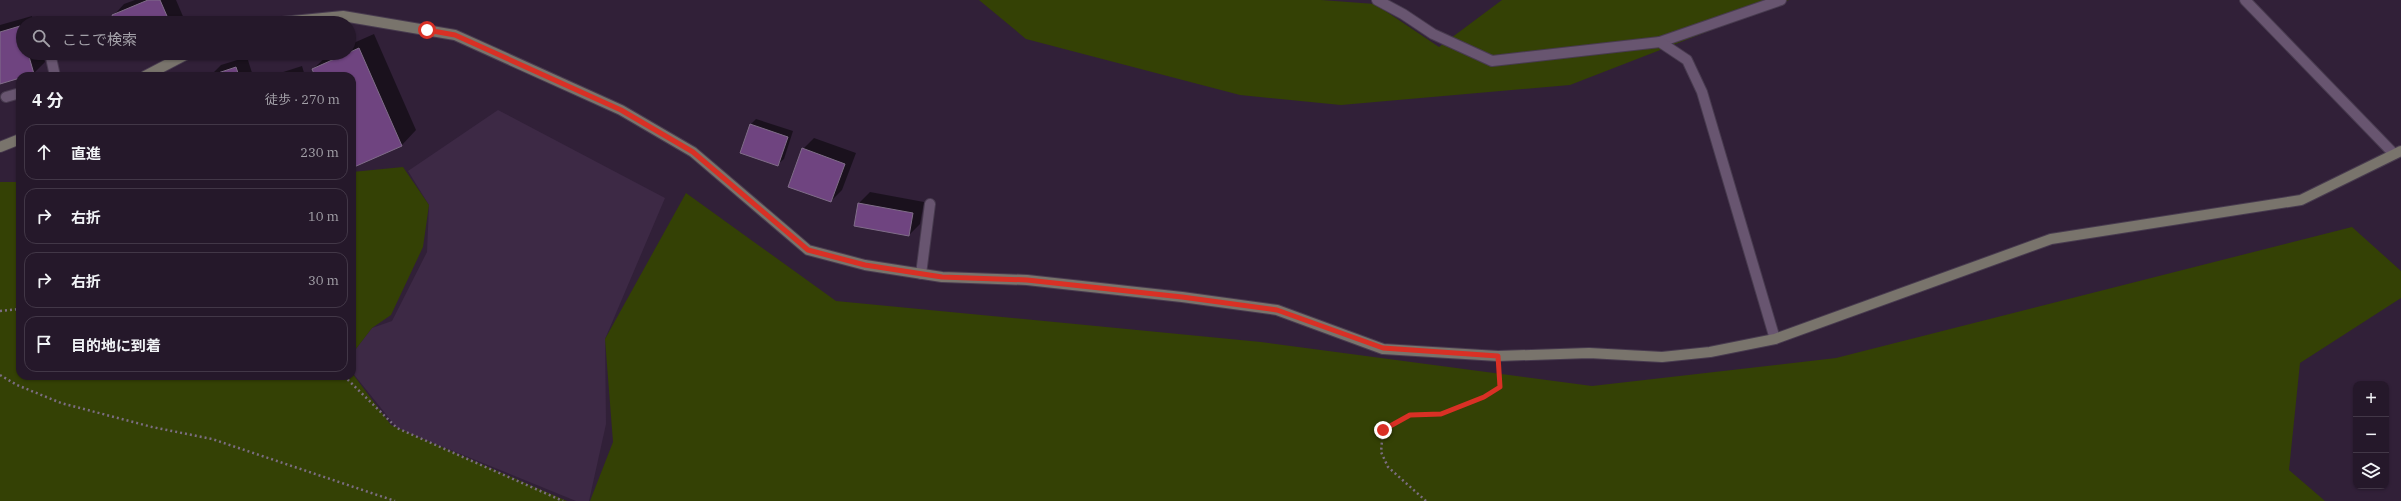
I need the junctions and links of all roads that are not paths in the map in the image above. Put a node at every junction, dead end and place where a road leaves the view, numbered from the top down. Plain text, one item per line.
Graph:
1 (1377, 0) edge
2 (1780, 0) edge
3 (2246, 0) edge
4 (356, 18) edge
5 (1660, 42) junction
6 (52, 60) edge
7 (176, 60) edge
8 (54, 72) edge
9 (153, 72) edge
10 (16, 94) edge
11 (6, 97) dead end
12 (16, 141) edge
13 (0, 147) edge
14 (2399, 154) edge
15 (930, 204) dead end
16 (921, 274) junction
17 (1775, 339) junction

1 - 5 street
2 - 5 street
3 - 14 street
4 - 16 street
5 - 17 street
6 - 8 street
7 - 9 street
10 - 11 street
12 - 13 street
14 - 17 street
15 - 16 street
16 - 17 street

